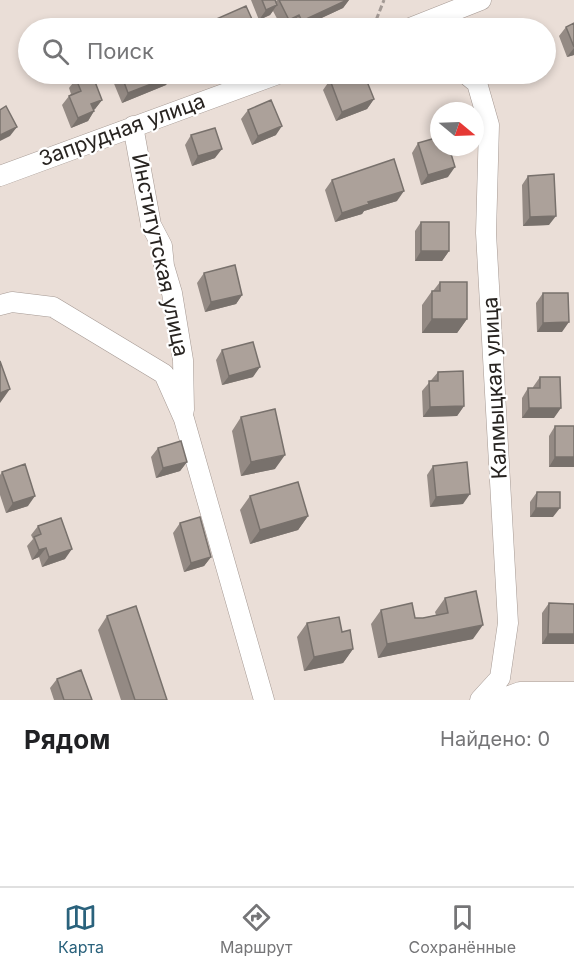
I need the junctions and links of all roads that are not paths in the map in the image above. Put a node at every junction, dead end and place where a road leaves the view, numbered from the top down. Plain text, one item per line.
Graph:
1 (481, 0) edge
2 (435, 18) edge
3 (250, 84) edge
4 (477, 84) edge
5 (133, 126) junction
6 (0, 176) edge
7 (0, 305) edge
8 (184, 419) junction
9 (574, 692) edge
10 (264, 700) edge
11 (480, 700) edge
12 (498, 700) edge

1 - 2 street
3 - 5 street, Запрудная улица
4 - 11 street, Калмыцкая улица
5 - 6 street, Запрудная улица
5 - 8 street, Институтская улица
7 - 8 street
8 - 10 street
9 - 12 street

